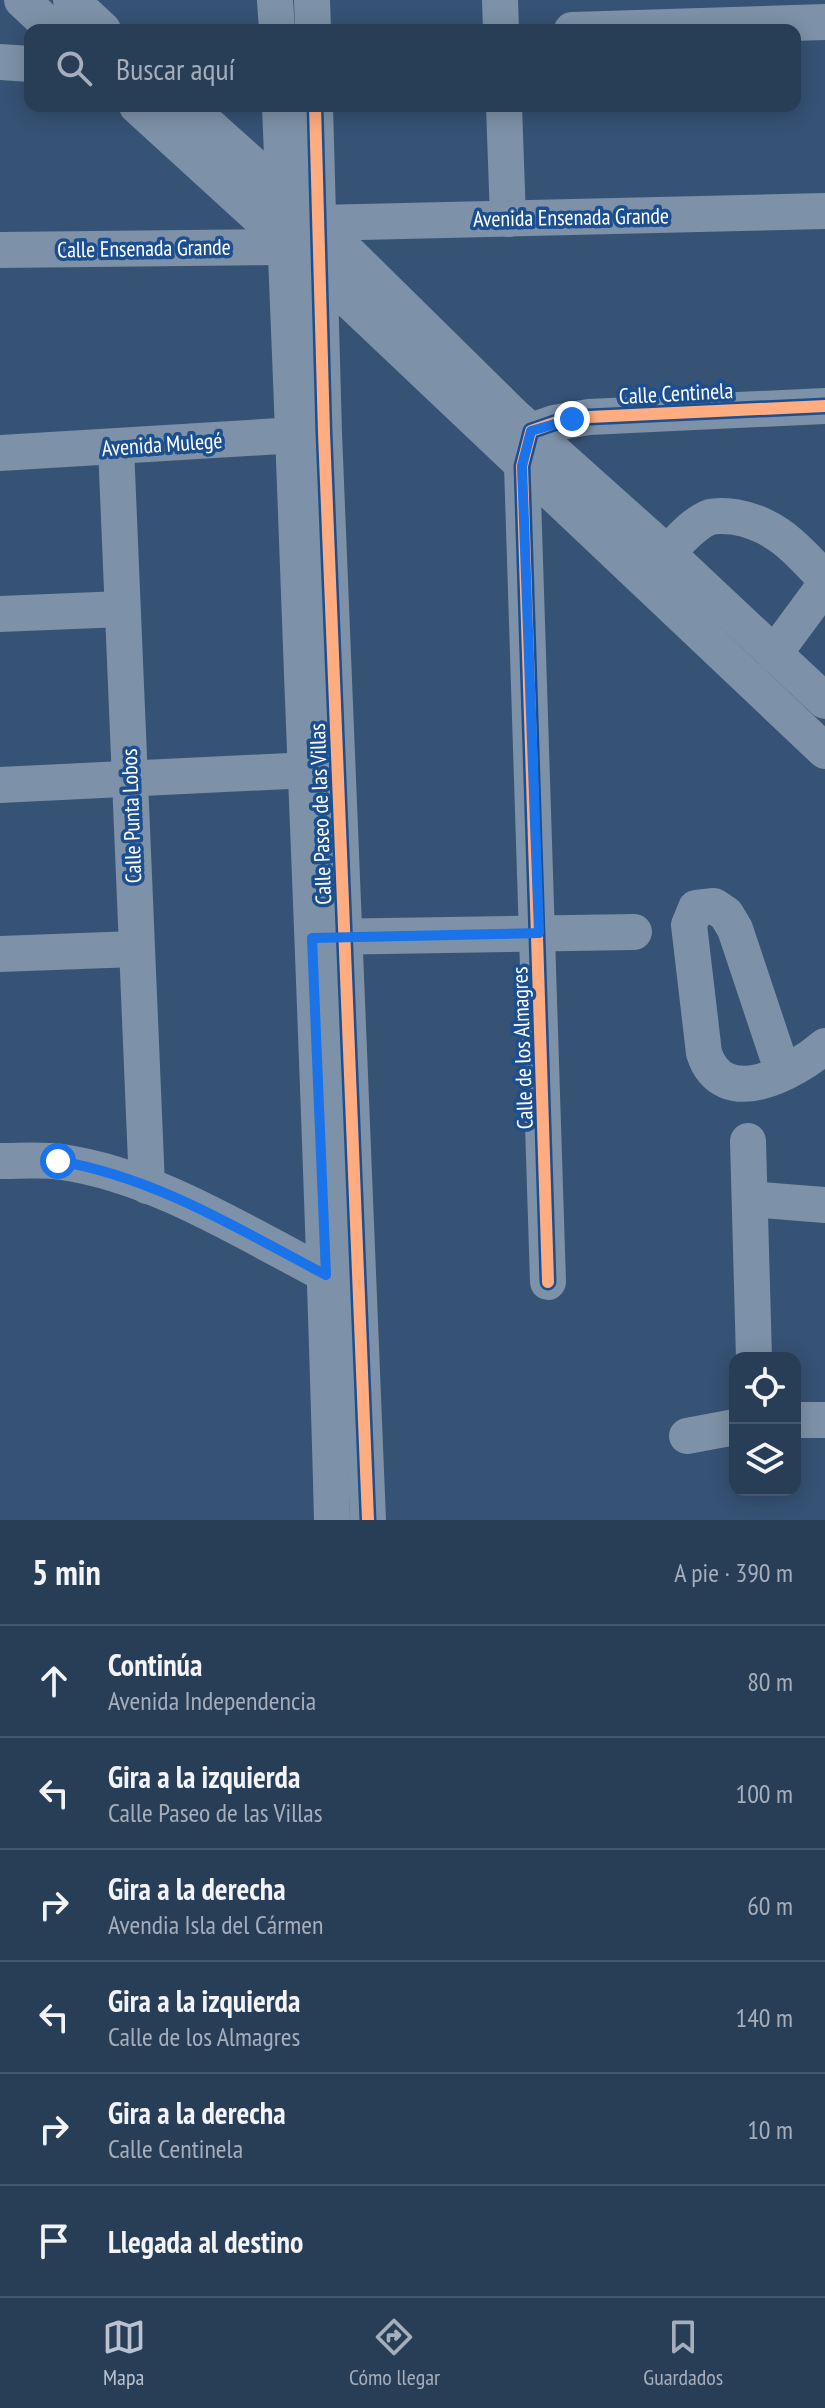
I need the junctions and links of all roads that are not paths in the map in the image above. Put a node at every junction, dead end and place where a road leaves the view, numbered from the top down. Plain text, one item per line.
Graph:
1 (22, 0) edge
2 (71, 0) edge
3 (105, 0) edge
4 (275, 0) edge
5 (312, 0) edge
6 (500, 0) edge
7 (822, 0) edge
8 (824, 22) edge
9 (48, 24) edge
10 (97, 24) edge
11 (104, 24) edge
12 (277, 24) edge
13 (313, 24) edge
14 (501, 24) edge
15 (761, 24) edge
16 (0, 62) edge
17 (24, 64) edge
18 (143, 112) edge
19 (194, 112) edge
20 (280, 112) edge
21 (315, 112) edge
22 (504, 112) edge
23 (284, 193) junction
24 (825, 211) edge
25 (508, 219) junction
26 (318, 223) junction
27 (288, 247) junction
28 (0, 250) edge
29 (321, 274) junction
30 (825, 406) edge
31 (531, 431) junction
32 (308, 434) junction
33 (116, 447) junction
34 (0, 453) edge
35 (522, 466) junction
36 (667, 553) junction
37 (825, 582) edge
38 (122, 609) junction
39 (0, 614) edge
40 (774, 654) junction
41 (825, 701) edge
42 (825, 751) edge
43 (322, 769) junction
44 (129, 780) junction
45 (0, 785) edge
46 (634, 932) dead end
47 (539, 933) junction
48 (329, 937) junction
49 (135, 949) junction
50 (0, 954) edge
51 (825, 1046) edge
52 (783, 1073) dead end
53 (748, 1141) dead end
54 (0, 1161) edge
55 (147, 1186) junction
56 (750, 1199) junction
57 (825, 1205) edge
58 (326, 1275) junction
59 (548, 1282) dead end
60 (358, 1291) junction
61 (754, 1352) edge
62 (801, 1420) edge
63 (825, 1420) edge
64 (729, 1428) edge
65 (687, 1436) dead end
66 (332, 1520) edge
67 (368, 1520) edge

1 - 9 street
2 - 10 street
3 - 11 street
4 - 12 street
5 - 13 street
6 - 14 street
7 - 8 street
8 - 15 street
16 - 17 street
18 - 27 street
19 - 23 street
20 - 23 street, Calle Paseo de las Villas
21 - 26 street, Calle Paseo de las Villas
22 - 25 street
23 - 26 street
23 - 27 street, Calle Paseo de las Villas
24 - 25 street, Avenida Ensenada Grande
25 - 26 street, Avenida Ensenada Grande
26 - 29 street, Calle Paseo de las Villas
26 - 31 street
27 - 28 street, Calle Ensenada Grande
27 - 29 street
27 - 32 street, Calle Paseo de las Villas
29 - 32 street, Calle Paseo de las Villas
29 - 35 street
30 - 31 street, Calle Centinela
31 - 35 street, Calle de los Almagres
31 - 36 street
32 - 33 street, Avenida Mulegé
32 - 43 street, Calle Paseo de las Villas
33 - 34 street, Avenida Mulegé
33 - 38 street, Calle Punta Lobos
35 - 42 street
35 - 47 street, Calle de los Almagres
36 - 37 street
36 - 40 street
37 - 40 street
38 - 39 street
38 - 44 street, Calle Punta Lobos
40 - 41 street
43 - 44 street
43 - 48 street, Calle Paseo de las Villas
44 - 45 street
44 - 49 street, Calle Punta Lobos
46 - 47 street
47 - 48 street
47 - 59 street, Calle de los Almagres
48 - 58 street, Calle Paseo de las Villas
48 - 60 street, Calle Paseo de las Villas
49 - 50 street
49 - 55 street, Calle Punta Lobos
51 - 52 street
53 - 56 street
54 - 55 street
55 - 58 street
56 - 57 street
56 - 61 street
58 - 60 street
58 - 66 street, Calle Paseo de las Villas
60 - 67 street, Calle Paseo de las Villas
62 - 63 street
64 - 65 street

